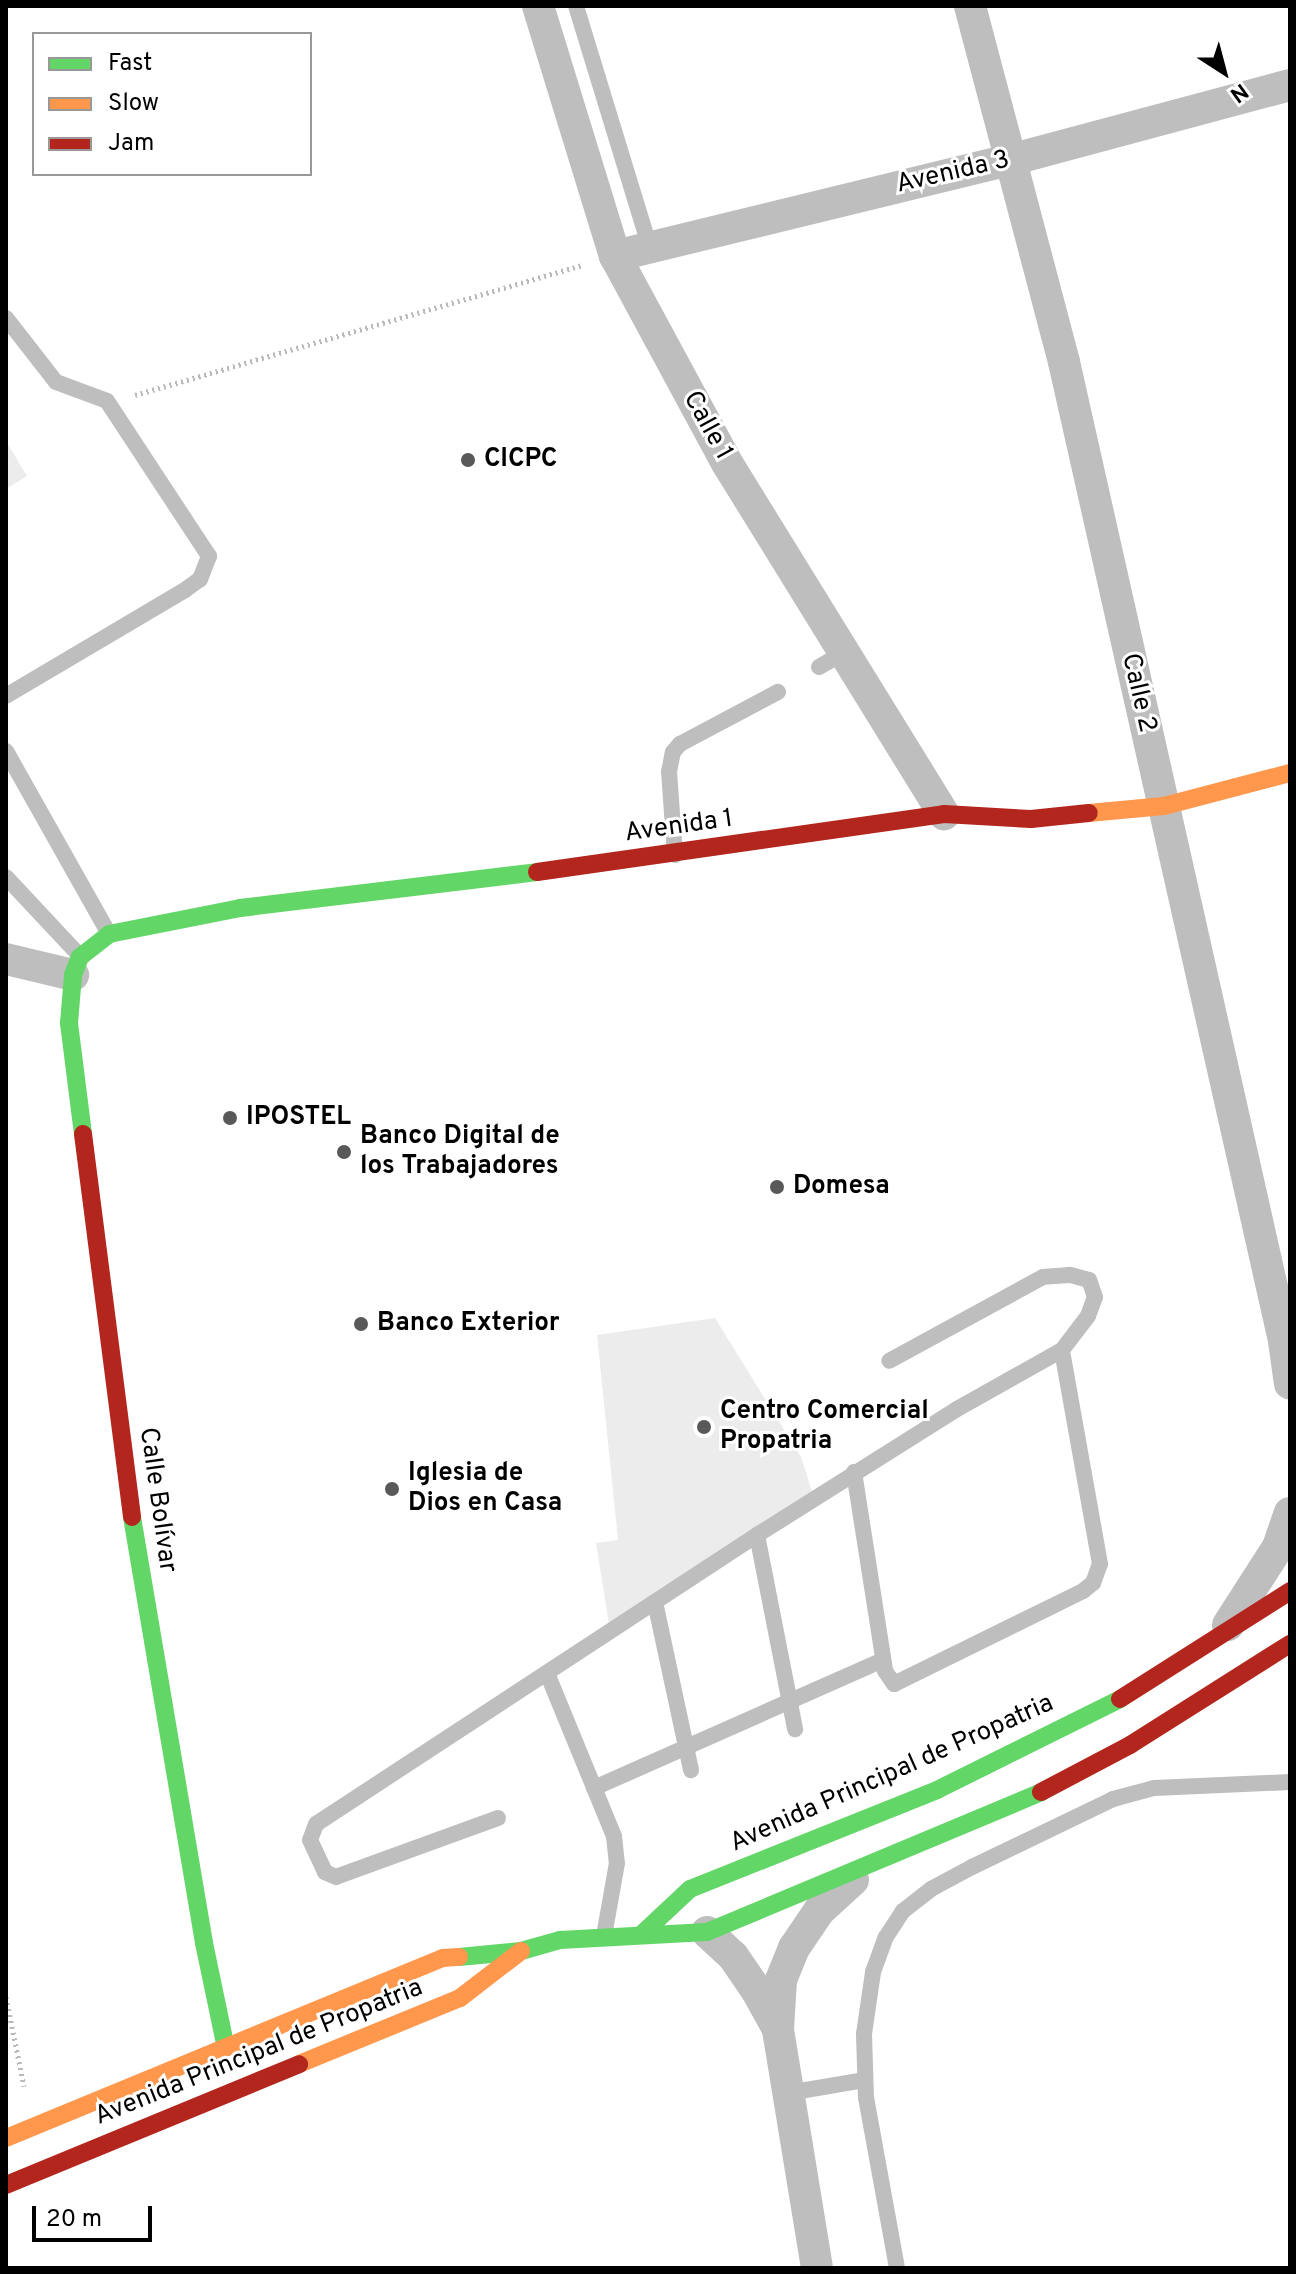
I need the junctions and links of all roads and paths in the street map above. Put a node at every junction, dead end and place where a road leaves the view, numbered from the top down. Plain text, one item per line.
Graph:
1 (538, 6) edge
2 (576, 6) edge
3 (970, 6) edge
4 (1290, 85) edge
5 (1010, 160) junction
6 (649, 245) junction
7 (615, 256) junction
8 (6, 318) edge
9 (107, 401) junction
10 (778, 692) dead end
11 (6, 696) edge
12 (6, 751) edge
13 (1290, 773) edge
14 (1164, 806) junction
15 (944, 814) junction
16 (675, 855) junction
17 (6, 877) edge
18 (109, 934) junction
19 (6, 959) edge
20 (77, 966) junction
21 (1062, 1350) junction
22 (889, 1361) dead end
23 (1290, 1384) edge
24 (854, 1472) junction
25 (1290, 1513) edge
26 (757, 1535) junction
27 (1290, 1591) edge
28 (655, 1602) junction
29 (1222, 1635) junction
30 (1290, 1644) edge
31 (883, 1660) junction
32 (547, 1673) junction
33 (790, 1703) junction
34 (795, 1729) dead end
35 (686, 1749) junction
36 (691, 1770) dead end
37 (1290, 1782) edge
38 (594, 1788) junction
39 (498, 1818) dead end
40 (869, 1866) junction
41 (707, 1932) junction
42 (643, 1933) junction
43 (604, 1936) junction
44 (521, 1951) junction
45 (6, 1997) edge
46 (778, 2029) junction
47 (226, 2048) junction
48 (864, 2080) junction
49 (788, 2093) junction
50 (30, 2128) junction
51 (6, 2138) edge
52 (6, 2185) edge
53 (817, 2268) edge
54 (897, 2268) edge

1 - 7 street, Calle 1
2 - 6 lane
3 - 5 street, Calle 2
4 - 5 street, Avenida 3
5 - 6 street, Avenida 3
5 - 14 street, Calle 2
6 - 7 street, Avenida 3
7 - 9 path
7 - 15 street, Calle 1
8 - 9 lane
9 - 11 lane
10 - 16 lane
12 - 18 lane
13 - 14 main road, Avenida 1
14 - 15 main road, Avenida 1
14 - 23 street, Calle 2
15 - 16 main road, Avenida 1
16 - 18 main road, Avenida 1
17 - 20 lane
18 - 20 main road, Avenida 1
19 - 20 street
20 - 47 main road, Calle Bolívar
21 - 22 lane
21 - 24 lane
21 - 31 lane
24 - 26 lane
24 - 31 lane
25 - 29 street
26 - 28 lane
26 - 33 lane
27 - 29 main road, Avenida Principal de Propatria
28 - 32 lane
28 - 35 lane
29 - 42 main road, Avenida Principal de Propatria
30 - 40 main road, Avenida Principal de Propatria
31 - 33 lane
32 - 38 lane
32 - 39 lane
33 - 34 lane
33 - 35 lane
35 - 36 lane
35 - 38 lane
37 - 48 lane
38 - 43 lane
40 - 41 main road, Avenida Principal de Propatria
40 - 46 street
41 - 42 main road, Avenida Principal de Propatria
41 - 46 street
42 - 43 main road, Avenida Principal de Propatria
43 - 44 main road, Avenida Principal de Propatria
44 - 47 main road, Avenida Principal de Propatria
44 - 52 main road, Avenida Principal de Propatria
45 - 50 path
46 - 49 street
47 - 50 main road, Avenida Principal de Propatria
48 - 49 lane
48 - 54 lane
49 - 53 street
50 - 51 main road, Avenida Principal de Propatria

